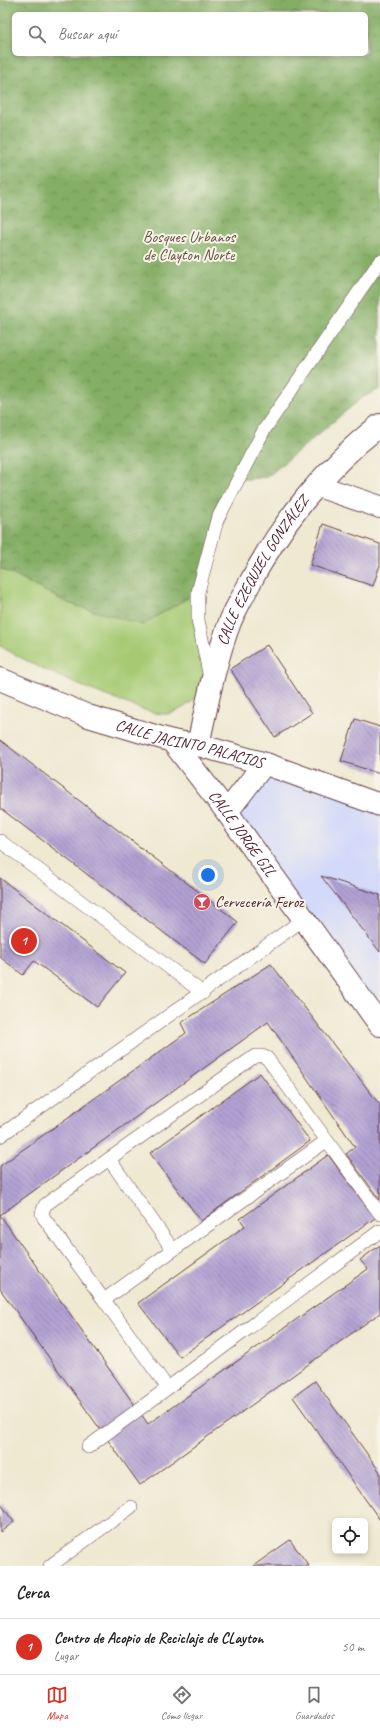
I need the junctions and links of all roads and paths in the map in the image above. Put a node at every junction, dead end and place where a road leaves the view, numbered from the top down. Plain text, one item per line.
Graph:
1 (380, 261) edge
2 (380, 426) edge
3 (318, 486) junction
4 (380, 507) edge
5 (0, 678) edge
6 (212, 683) junction
7 (172, 741) junction
8 (198, 745) junction
9 (264, 764) junction
10 (380, 805) edge
11 (227, 812) junction
12 (0, 841) edge
13 (304, 919) junction
14 (203, 993) junction
15 (380, 1025) edge
16 (1, 1135) edge
17 (326, 1141) junction
18 (109, 1160) junction
19 (380, 1214) edge
20 (380, 1231) edge
21 (173, 1250) junction
22 (104, 1300) junction
23 (167, 1387) junction
24 (88, 1447) dead end
25 (131, 1507) dead end
26 (50, 1566) edge

1 - 6 lane
2 - 3 street, CALLE EZEQUIEL GONZÁLEZ
3 - 4 street
3 - 6 street, CALLE EZEQUIEL GONZÁLEZ
5 - 7 street, CALLE JACINTO PALACIOS
6 - 8 street, CALLE EZEQUIEL GONZÁLEZ
7 - 8 street, CALLE JACINTO PALACIOS
7 - 11 street, CALLE JORGE GIL
8 - 9 street, CALLE JACINTO PALACIOS
9 - 10 street, CALLE JACINTO PALACIOS
9 - 11 street
11 - 13 street, CALLE JORGE GIL
12 - 14 lane
13 - 14 lane
13 - 15 street, CALLE JORGE GIL
14 - 16 lane
17 - 18 lane
17 - 19 lane
17 - 21 lane
18 - 21 lane
18 - 22 lane
20 - 23 lane
21 - 22 lane
22 - 23 lane
23 - 24 lane
25 - 26 lane

